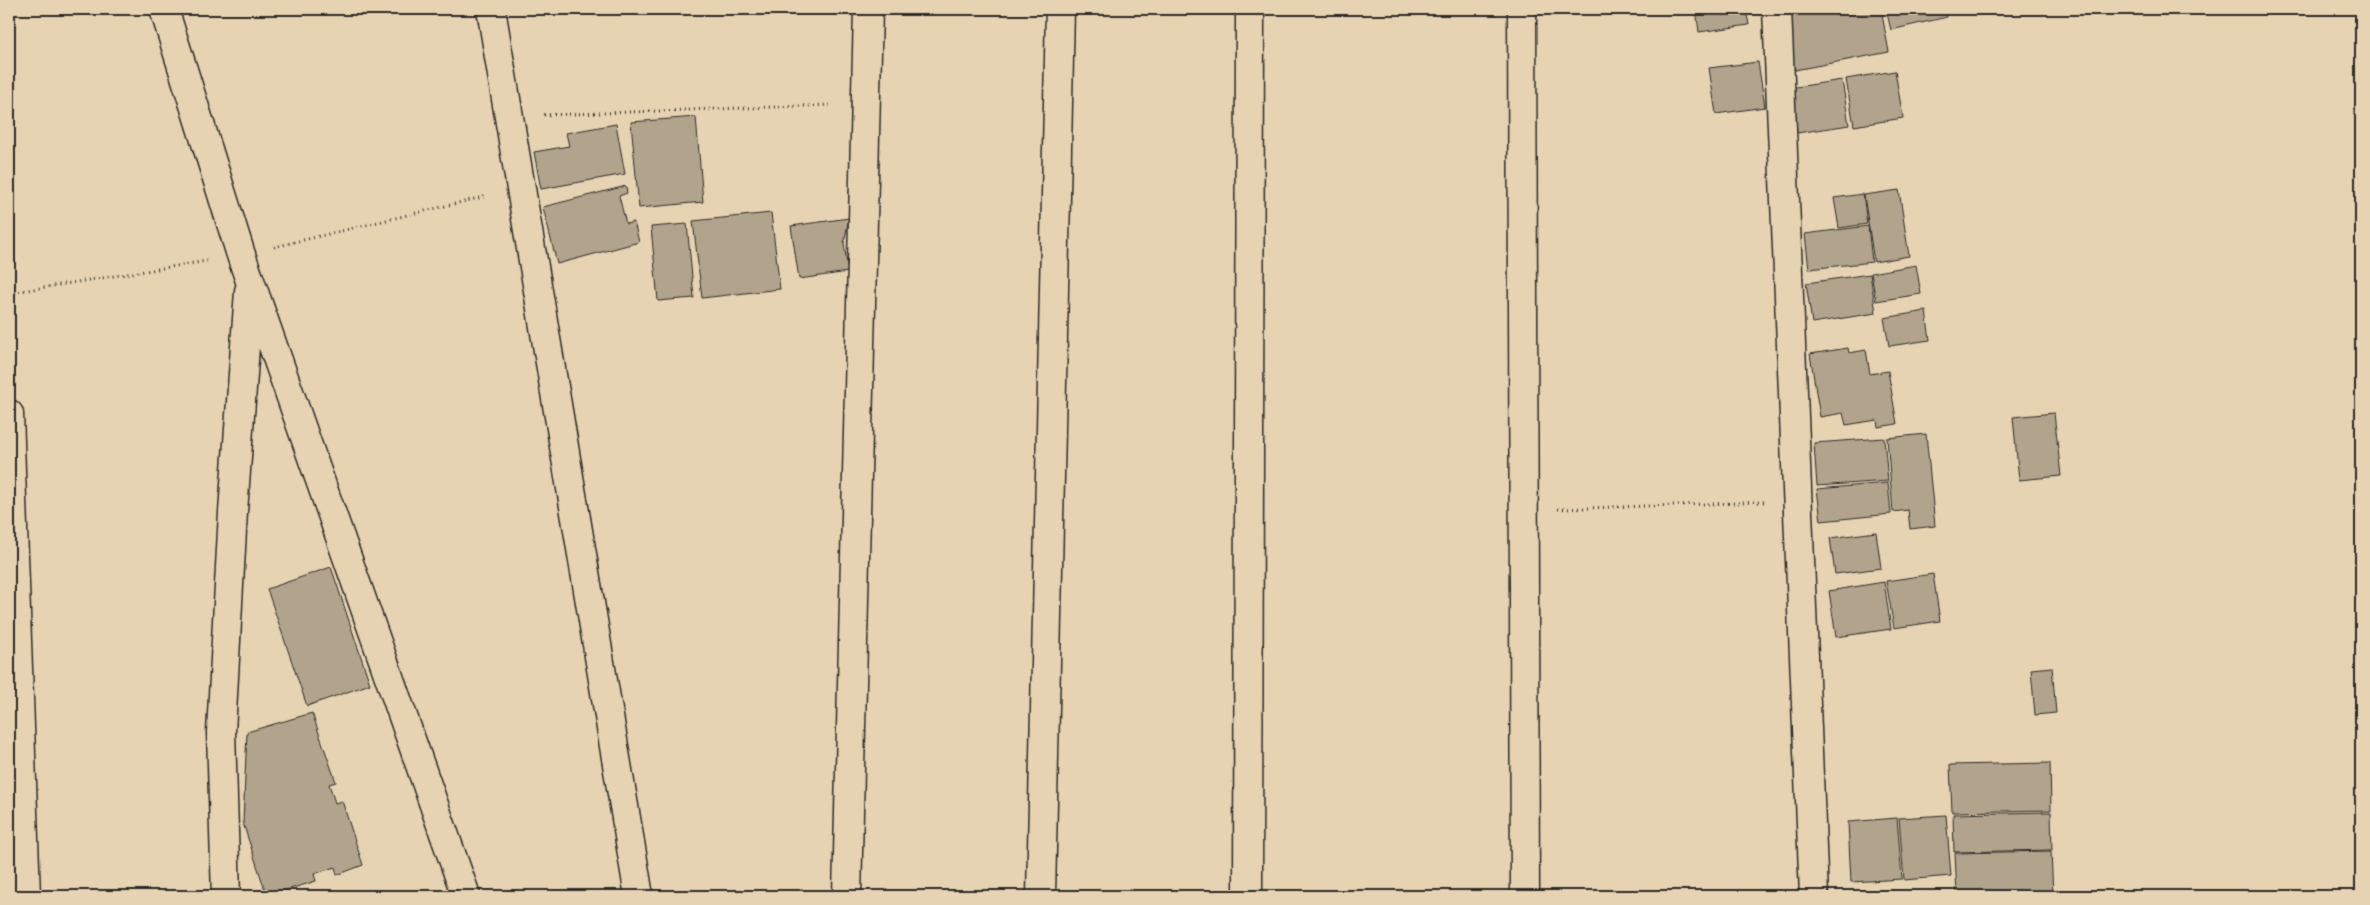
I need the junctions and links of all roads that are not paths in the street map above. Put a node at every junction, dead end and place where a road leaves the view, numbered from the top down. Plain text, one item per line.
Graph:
1 (164, 9) edge
2 (491, 9) edge
3 (868, 9) edge
4 (1060, 9) edge
5 (1250, 9) edge
6 (1522, 9) edge
7 (1777, 9) edge
8 (250, 281) junction
9 (9, 414) edge
10 (26, 896) edge
11 (226, 896) edge
12 (466, 896) edge
13 (638, 896) edge
14 (847, 896) edge
15 (1041, 896) edge
16 (1248, 896) edge
17 (1525, 896) edge
18 (1814, 896) edge

1 - 8 street
2 - 13 street
3 - 14 street
4 - 15 street
5 - 16 street
6 - 17 street
7 - 18 street
8 - 11 street
8 - 12 street
9 - 10 street

